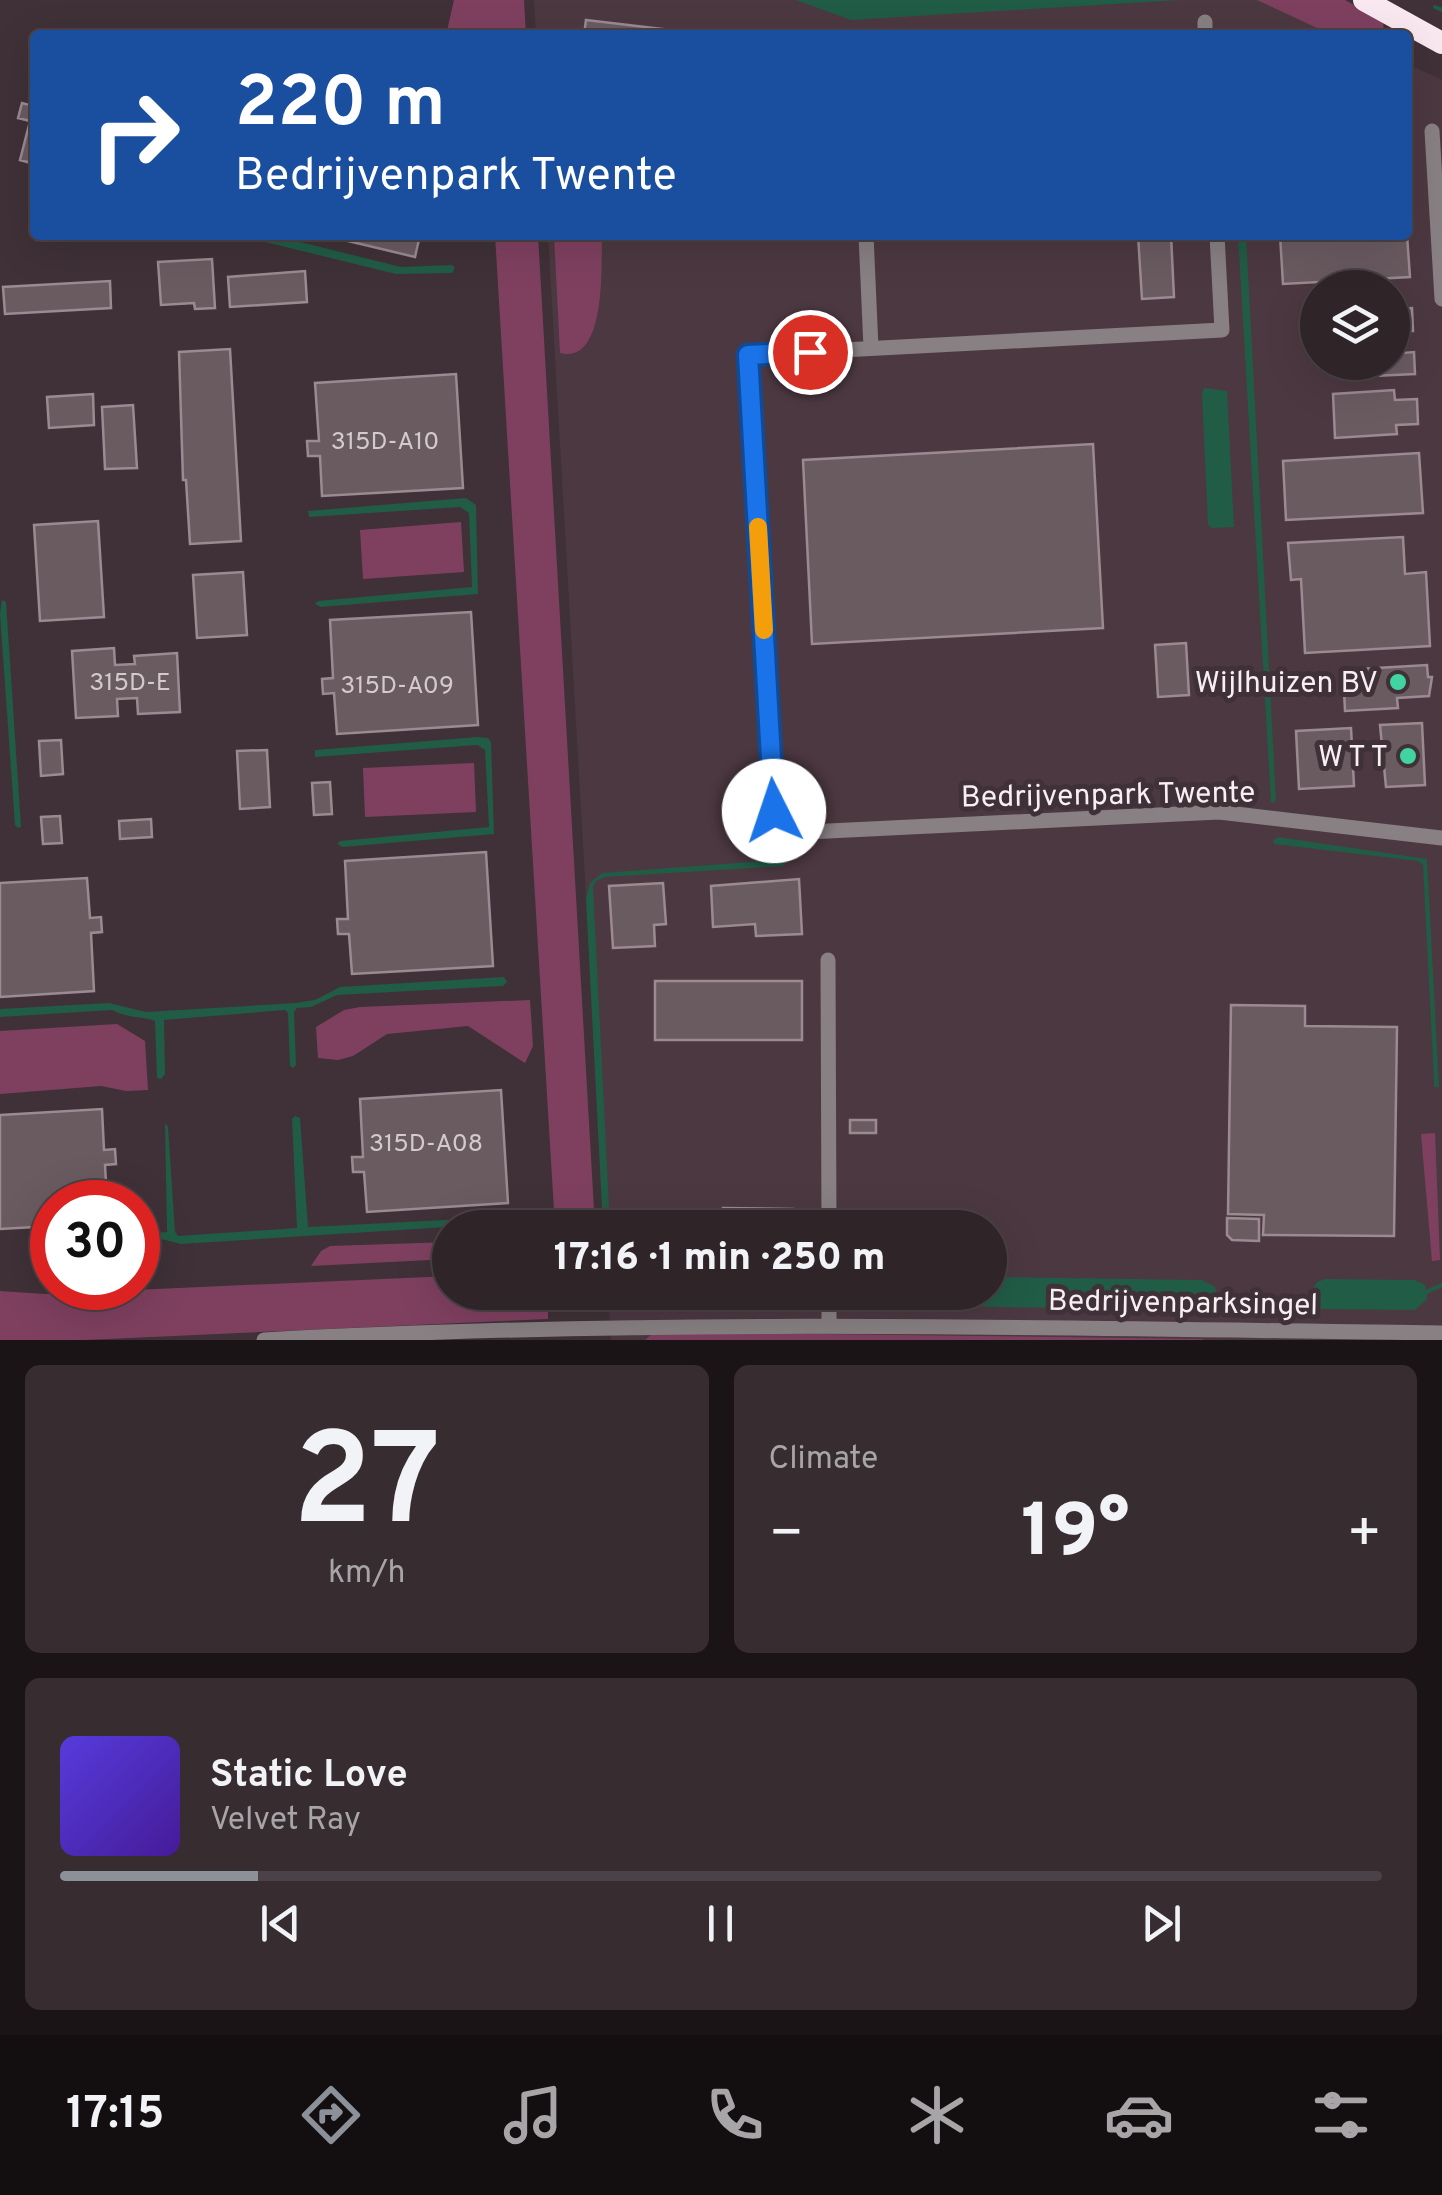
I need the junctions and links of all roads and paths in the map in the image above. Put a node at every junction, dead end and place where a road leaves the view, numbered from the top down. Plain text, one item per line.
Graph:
1 (1364, 0) edge
2 (1442, 42) edge
3 (1432, 132) dead end
4 (866, 240) edge
5 (1217, 240) edge
6 (1442, 298) edge
7 (872, 348) junction
8 (775, 834) junction
9 (749, 835) dead end
10 (1442, 838) edge
11 (828, 960) dead end
12 (829, 1210) edge
13 (829, 1310) edge
14 (829, 1325) junction
15 (623, 1333) edge
16 (1442, 1334) edge
17 (1254, 1335) edge
18 (264, 1340) edge

1 - 2 highway
3 - 6 street
4 - 7 street
5 - 7 street
7 - 8 street
8 - 9 street, Bedrijvenpark Twente
8 - 10 street, Bedrijvenpark Twente
11 - 12 street
13 - 14 street
14 - 15 street, Bedrijvenparksingel
14 - 17 street, Bedrijvenparksingel
15 - 18 street, Bedrijvenparksingel
16 - 17 street, Bedrijvenparksingel

